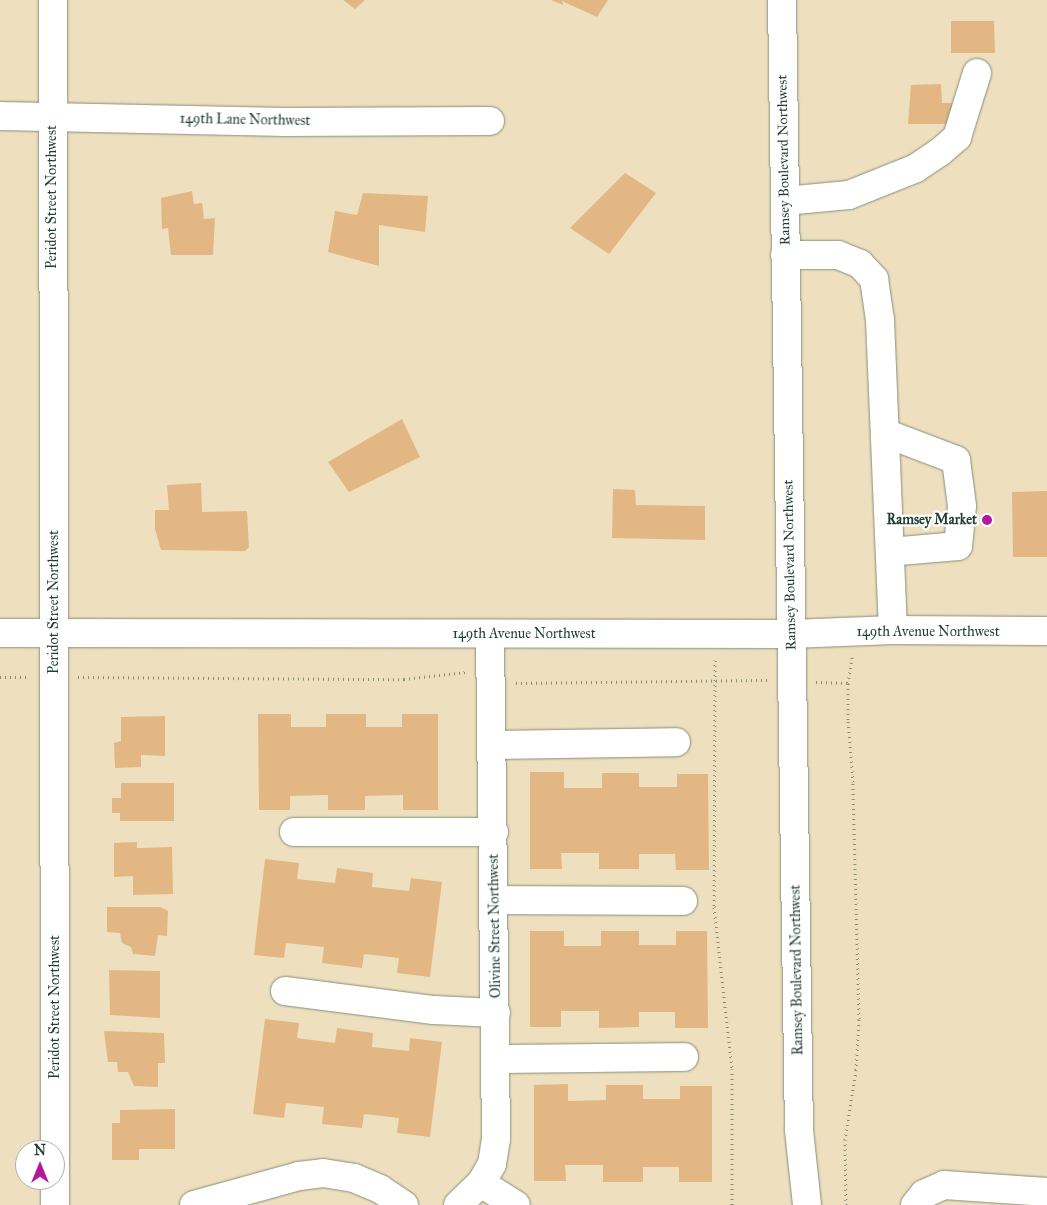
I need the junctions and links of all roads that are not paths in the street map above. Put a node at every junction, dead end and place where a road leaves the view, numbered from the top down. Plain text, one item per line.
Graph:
1 (53, 0) edge
2 (782, 0) edge
3 (977, 73) dead end
4 (0, 116) edge
5 (52, 116) junction
6 (490, 121) dead end
7 (785, 201) junction
8 (785, 255) junction
9 (885, 433) junction
10 (890, 552) junction
11 (893, 630) junction
12 (1047, 631) edge
13 (0, 633) edge
14 (54, 633) junction
15 (490, 634) junction
16 (791, 634) junction
17 (676, 742) dead end
18 (492, 745) junction
19 (294, 832) dead end
20 (494, 832) junction
21 (494, 900) junction
22 (683, 901) dead end
23 (285, 991) dead end
24 (496, 1013) junction
25 (684, 1057) dead end
26 (495, 1059) junction
27 (799, 1130) junction
28 (481, 1184) junction
29 (1047, 1192) edge
30 (55, 1205) edge
31 (194, 1205) edge
32 (404, 1205) edge
33 (458, 1205) edge
34 (516, 1205) edge
35 (793, 1205) edge
36 (808, 1205) edge
37 (915, 1205) edge

1 - 5 street, Peridot Street Northwest
2 - 7 street, Ramsey Boulevard Northwest
3 - 7 street
4 - 5 street, 149th Lane Northwest
5 - 6 street, 149th Lane Northwest
5 - 14 street, Peridot Street Northwest
7 - 8 street, Ramsey Boulevard Northwest
8 - 9 street
8 - 16 street, Ramsey Boulevard Northwest
9 - 10 street
9 - 10 street
10 - 11 street
11 - 12 street, 149th Avenue Northwest
11 - 16 street, 149th Avenue Northwest
13 - 14 street, 149th Avenue Northwest
14 - 15 street, 149th Avenue Northwest
14 - 30 street, Peridot Street Northwest
15 - 16 street, 149th Avenue Northwest
15 - 18 street, Olivine Street Northwest
16 - 27 street, Ramsey Boulevard Northwest
17 - 18 street
18 - 20 street, Olivine Street Northwest
19 - 20 street
20 - 21 street, Olivine Street Northwest
21 - 22 street
21 - 24 street, Olivine Street Northwest
23 - 24 street
24 - 26 street, Olivine Street Northwest
25 - 26 street
26 - 28 street, Olivine Street Northwest
27 - 35 street, Ramsey Boulevard Northwest
27 - 36 street, Ramsey Boulevard Northwest
28 - 33 street, Olivine Street Northwest
28 - 34 street
29 - 37 street
31 - 32 street

